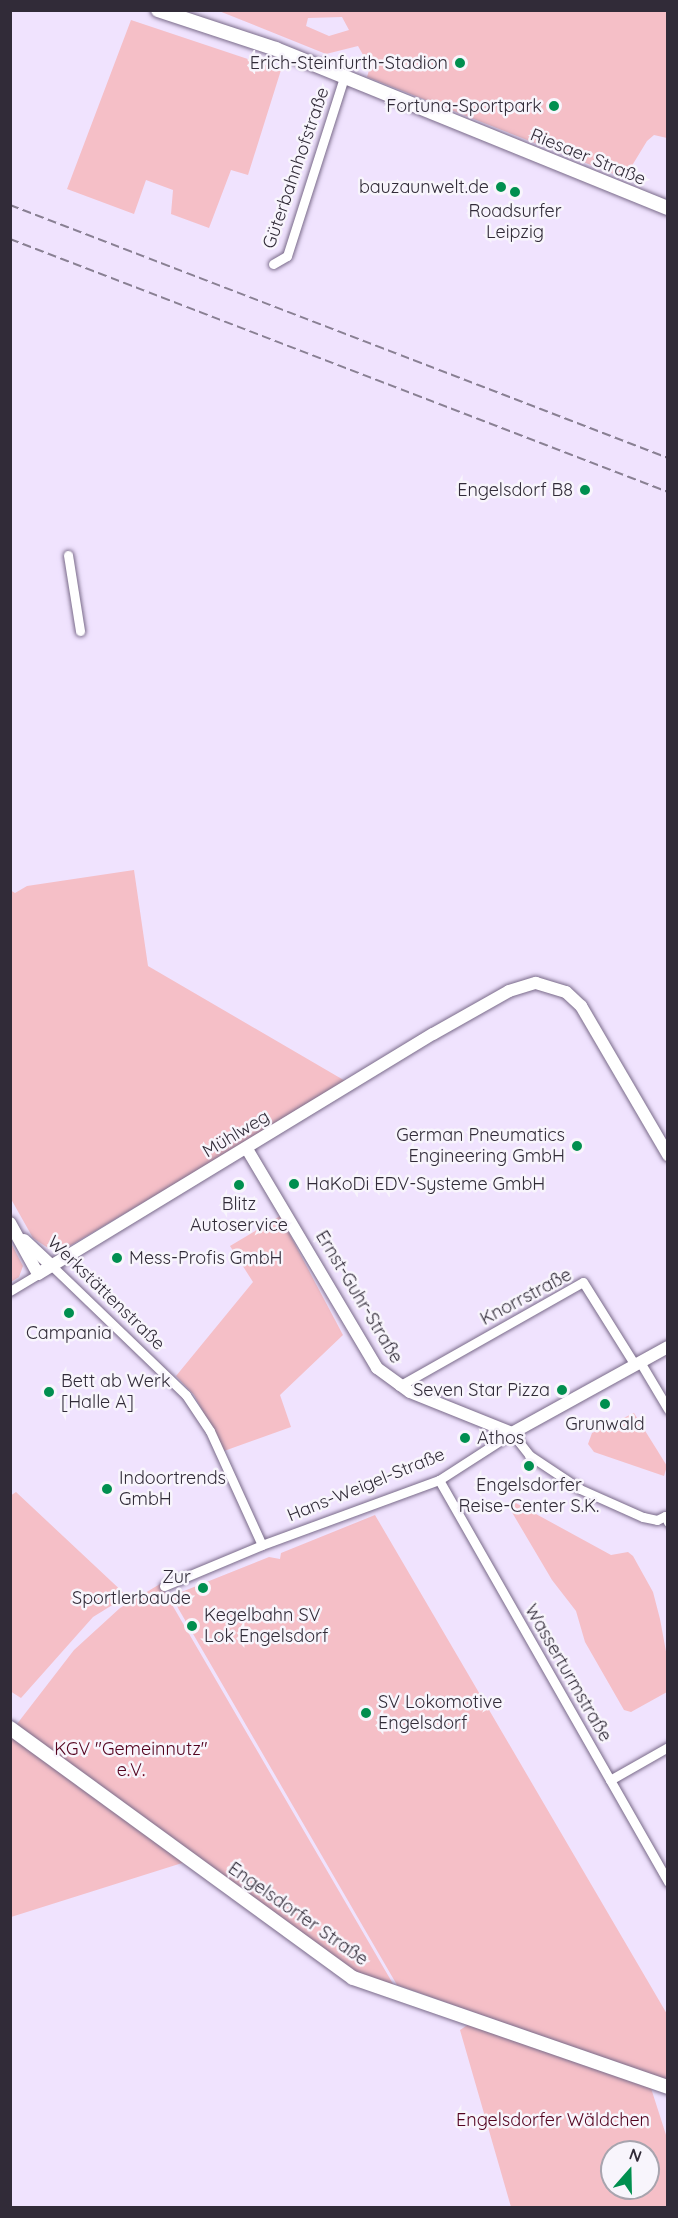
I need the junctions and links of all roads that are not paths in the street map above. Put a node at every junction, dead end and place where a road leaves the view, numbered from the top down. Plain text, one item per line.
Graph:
1 (158, 10) edge
2 (344, 77) junction
3 (668, 208) edge
4 (273, 264) dead end
5 (68, 555) dead end
6 (80, 631) dead end
7 (247, 1149) junction
8 (668, 1155) edge
9 (11, 1223) edge
10 (52, 1266) junction
11 (38, 1274) junction
12 (10, 1291) edge
13 (668, 1347) edge
14 (637, 1364) junction
15 (399, 1386) junction
16 (668, 1409) edge
17 (512, 1433) junction
18 (439, 1480) junction
19 (667, 1518) edge
20 (262, 1545) junction
21 (164, 1586) dead end
22 (10, 1728) edge
23 (668, 1747) edge
24 (610, 1780) junction
25 (668, 1882) edge
26 (668, 2087) edge

1 - 2 main road, Riesaer Straße
2 - 3 main road, Riesaer Straße
2 - 4 street, Güterbahnhofstraße
5 - 6 street
7 - 8 street, Mühlweg
7 - 10 street, Mühlweg
7 - 15 street, Ernst-Guhr-Straße
9 - 10 street, Werkstättenstraße
9 - 11 street, Werkstättenstraße
10 - 11 street, Mühlweg
10 - 20 street, Werkstättenstraße
11 - 12 street, Mühlweg
13 - 14 street, Hans-Weigel-Straße
14 - 15 street, Knorrstraße
14 - 16 street
14 - 17 street, Hans-Weigel-Straße
15 - 17 street, Ernst-Guhr-Straße
17 - 18 street, Hans-Weigel-Straße
17 - 19 street
18 - 20 street, Hans-Weigel-Straße
18 - 24 street, Wasserturmstraße
20 - 21 street, Hans-Weigel-Straße
22 - 26 main road, Engelsdorfer Straße
23 - 24 street
24 - 25 street, Wasserturmstraße

